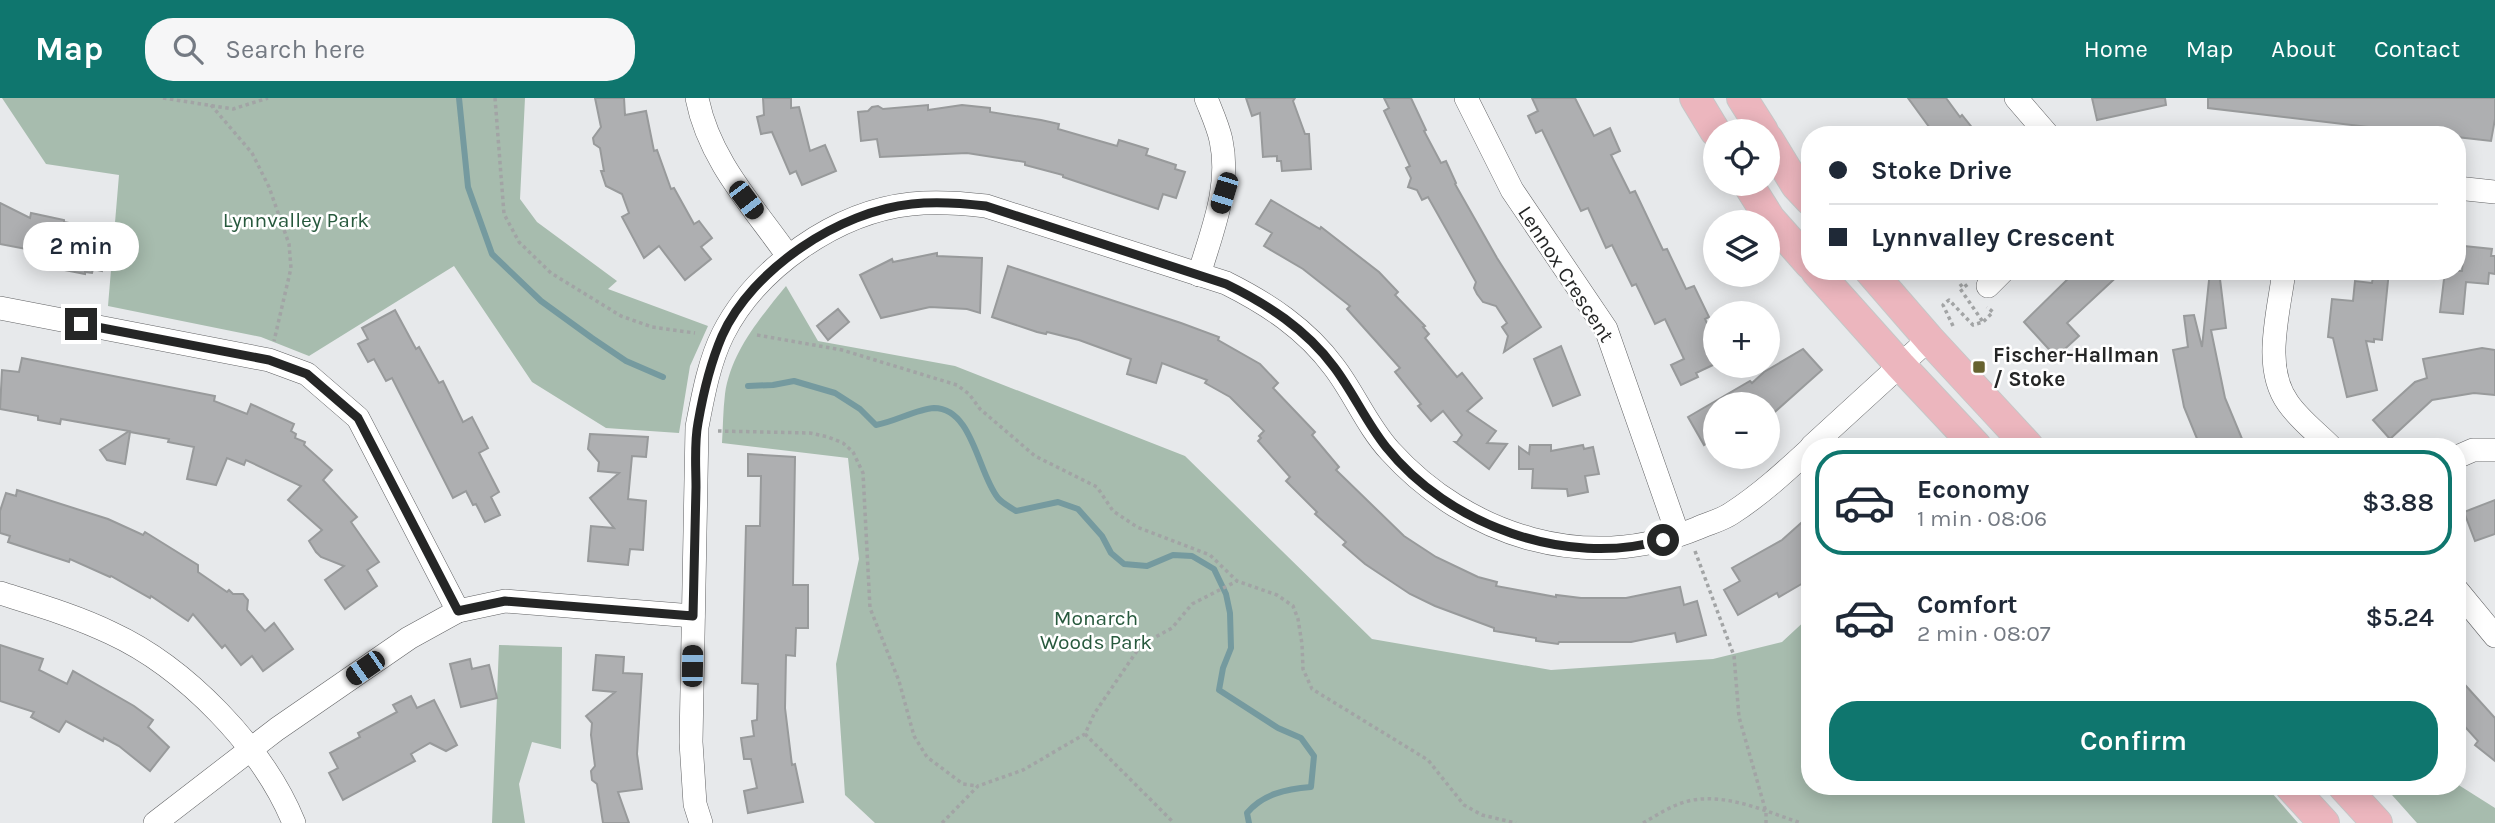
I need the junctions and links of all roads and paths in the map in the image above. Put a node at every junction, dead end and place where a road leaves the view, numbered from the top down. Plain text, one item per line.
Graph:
1 (163, 98) edge
2 (268, 98) edge
3 (495, 98) edge
4 (697, 98) edge
5 (1206, 98) edge
6 (1466, 98) edge
7 (1695, 98) edge
8 (1742, 98) edge
9 (2016, 98) edge
10 (211, 105) junction
11 (1708, 119) edge
12 (1755, 119) edge
13 (2040, 126) edge
14 (1780, 159) edge
15 (2466, 189) edge
16 (1801, 190) edge
17 (2495, 192) edge
18 (1756, 196) edge
19 (1801, 254) edge
20 (788, 256) junction
21 (1199, 275) junction
22 (1824, 280) edge
23 (1880, 280) edge
24 (2283, 280) edge
25 (0, 308) edge
26 (1993, 312) dead end
27 (695, 333) dead end
28 (757, 335) dead end
29 (1939, 335) junction
30 (269, 360) junction
31 (1900, 365) junction
32 (697, 427) junction
33 (1822, 438) edge
34 (1968, 438) edge
35 (2022, 438) edge
36 (2322, 438) edge
37 (2495, 450) edge
38 (2466, 453) edge
39 (1801, 457) edge
40 (1686, 540) junction
41 (1237, 581) junction
42 (0, 593) edge
43 (2466, 601) edge
44 (458, 611) junction
45 (693, 616) junction
46 (2495, 636) edge
47 (1085, 734) junction
48 (251, 749) junction
49 (978, 786) junction
50 (2298, 795) edge
51 (2351, 795) edge
52 (1766, 812) junction
53 (155, 823) edge
54 (294, 823) edge
55 (701, 823) edge
56 (942, 823) edge
57 (1174, 823) edge
58 (1516, 823) edge
59 (1643, 823) edge
60 (1766, 823) edge
61 (1801, 823) edge
62 (2324, 823) edge
63 (2377, 823) edge

1 - 10 path
2 - 10 path
3 - 27 path
4 - 20 street
5 - 21 street
6 - 40 street, Lennox Crescent
7 - 11 main road
8 - 12 main road
9 - 13 street
10 - 30 path
14 - 16 main road
15 - 17 street
18 - 19 main road
20 - 21 street
20 - 32 street
21 - 40 street
22 - 31 main road
23 - 29 main road
24 - 36 street
25 - 30 street
26 - 29 path
28 - 41 path
29 - 31 street
29 - 35 main road
30 - 44 street
31 - 33 street
31 - 34 main road
32 - 45 street
32 - 49 path
37 - 38 street
39 - 40 street
40 - 52 path
41 - 47 path
41 - 58 path
42 - 48 street
43 - 46 street
44 - 45 street
44 - 48 street
45 - 55 street
47 - 49 path
47 - 57 path
48 - 53 street
48 - 54 street
49 - 56 path
50 - 62 main road
51 - 63 main road
52 - 59 path
52 - 60 path
52 - 61 path

